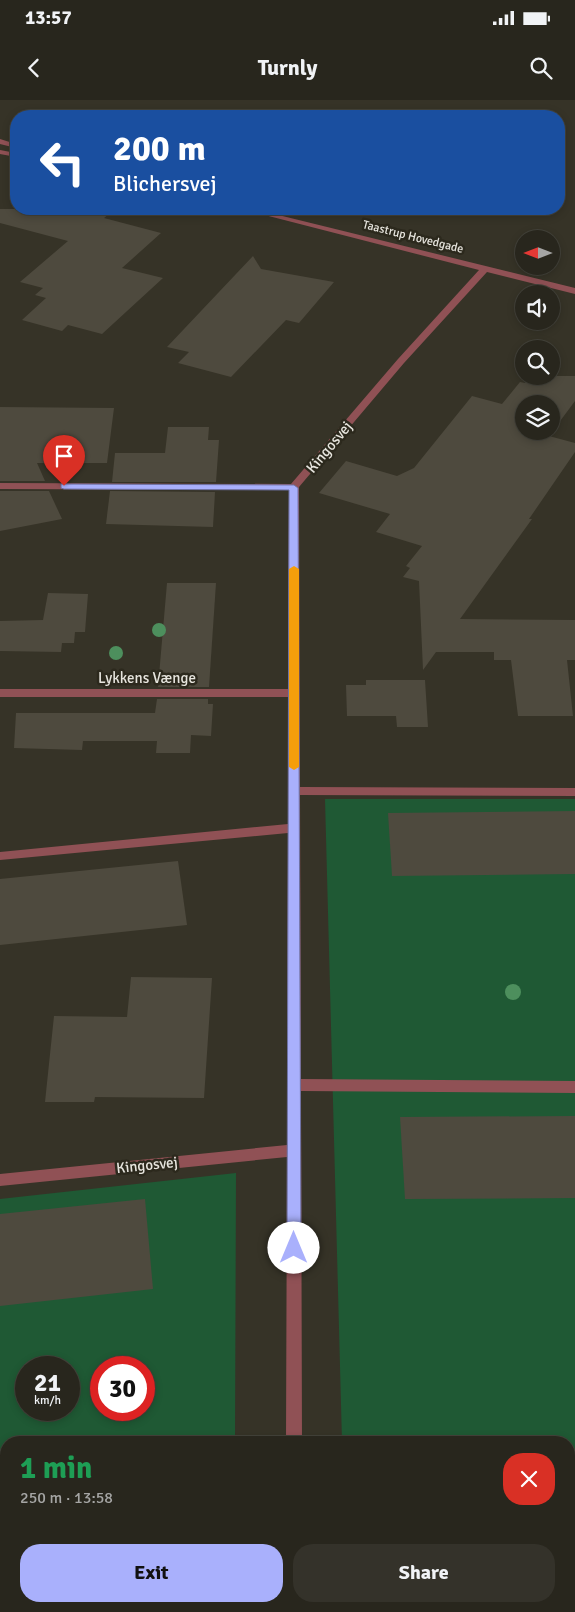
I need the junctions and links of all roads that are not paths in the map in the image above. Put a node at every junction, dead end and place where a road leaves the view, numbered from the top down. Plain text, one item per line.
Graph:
1 (269, 215) edge
2 (485, 269) junction
3 (575, 291) edge
4 (0, 486) edge
5 (294, 488) junction
6 (0, 693) edge
7 (294, 693) junction
8 (294, 791) junction
9 (575, 792) edge
10 (294, 828) junction
11 (0, 856) edge
12 (294, 1085) junction
13 (575, 1087) edge
14 (294, 1150) junction
15 (0, 1180) edge
16 (294, 1436) edge

1 - 2 street, Taastrup Hovedgade
2 - 3 street, Taastrup Hovedgade
2 - 5 street, Kingosvej
4 - 5 street
5 - 7 street
6 - 7 street, Lykkens Vænge
7 - 8 street
8 - 9 street
8 - 10 street
10 - 11 street
10 - 12 street
12 - 13 street
12 - 14 street
14 - 15 street, Kingosvej
14 - 16 street

